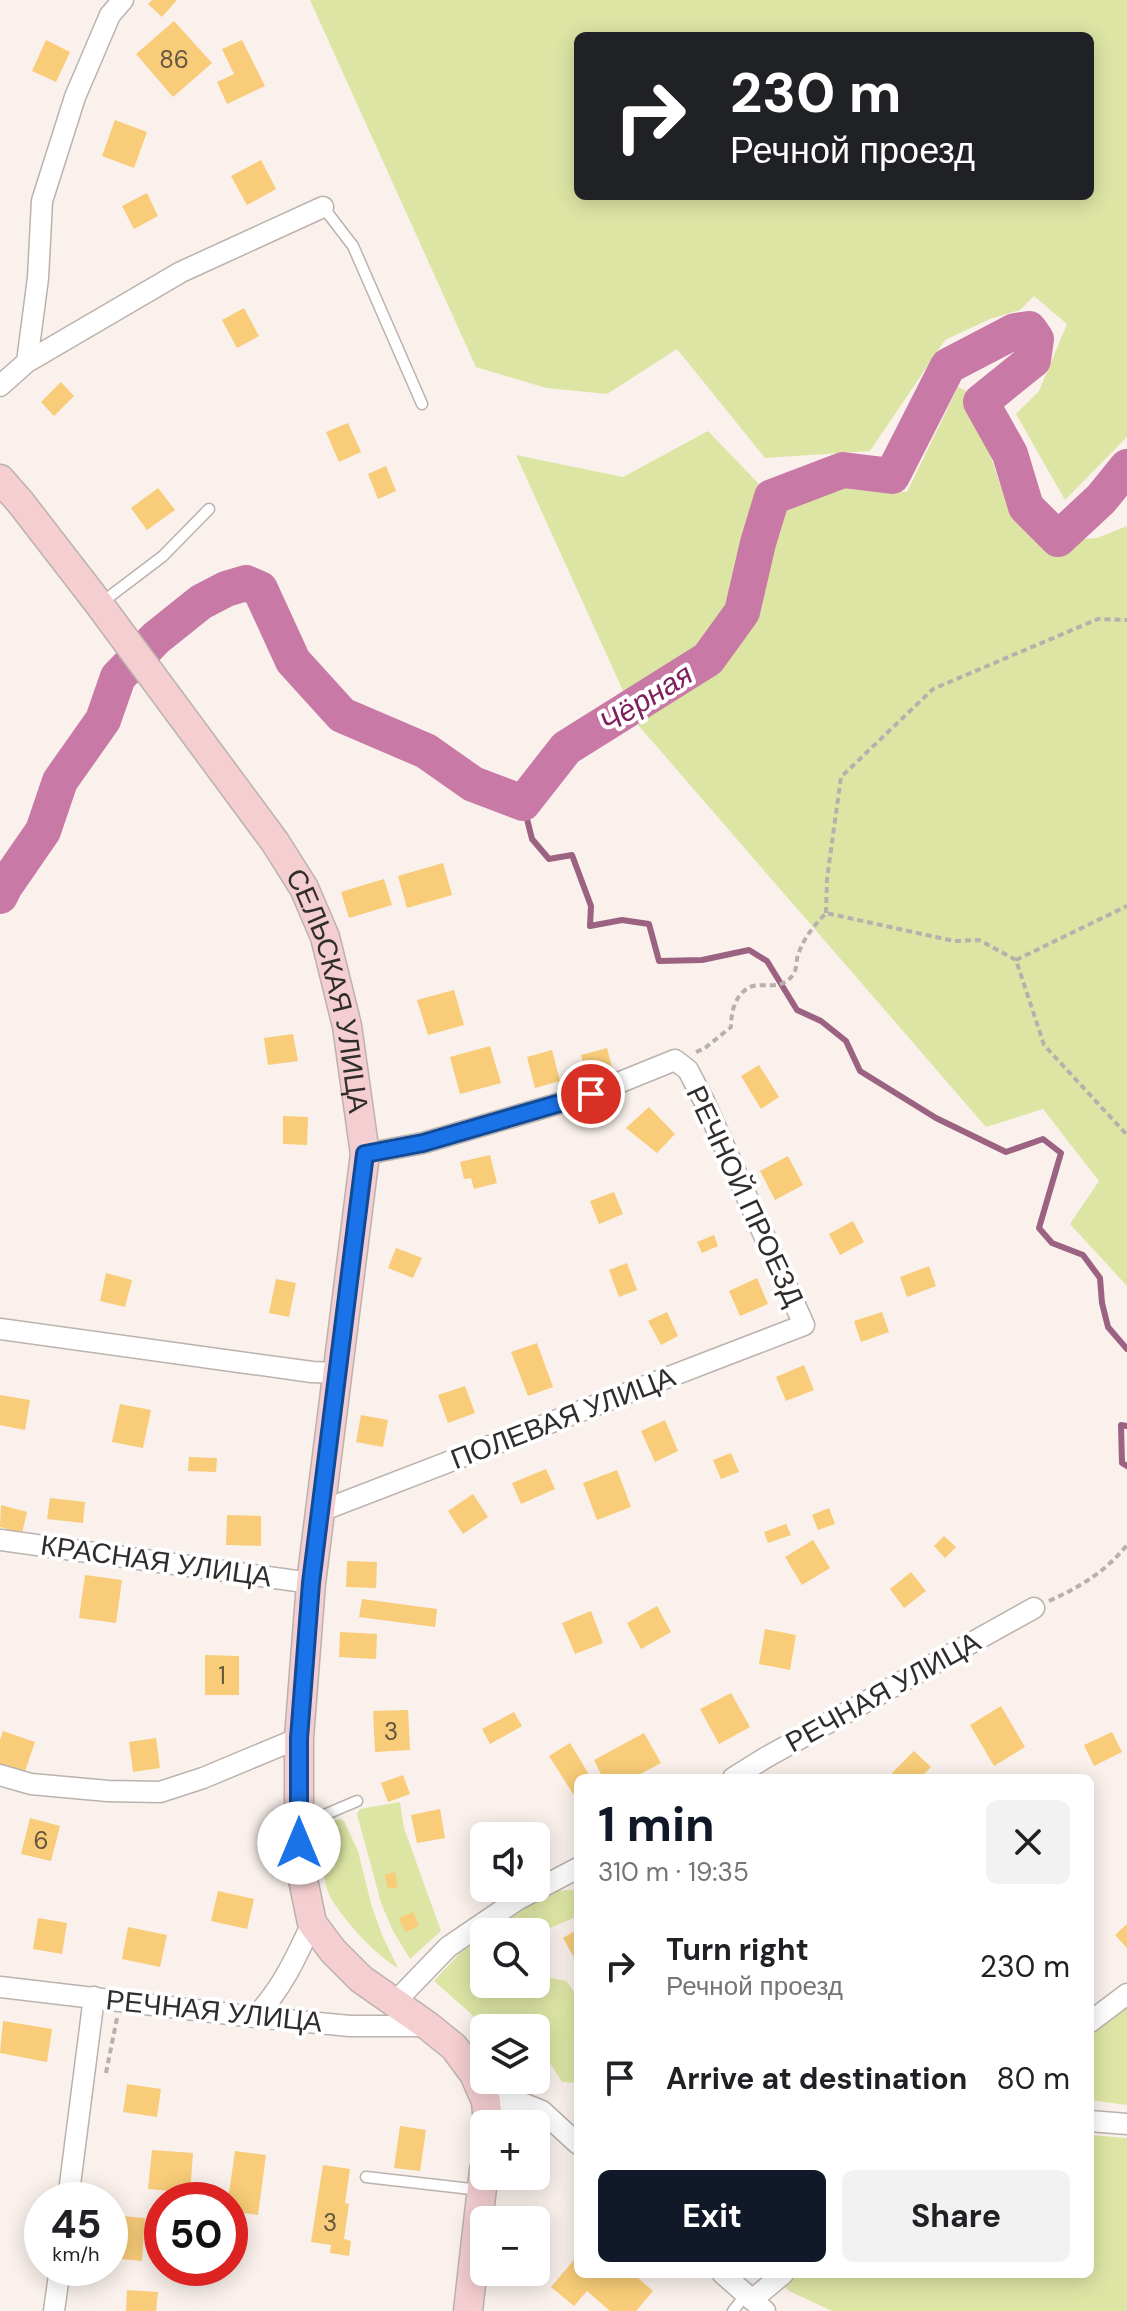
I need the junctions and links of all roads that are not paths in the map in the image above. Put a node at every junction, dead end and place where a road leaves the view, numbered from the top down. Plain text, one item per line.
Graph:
1 (123, 0) edge
2 (323, 207) joint
3 (27, 362) junction
4 (0, 386) edge
5 (422, 404) dead end
6 (0, 479) edge
7 (209, 509) dead end
8 (108, 615) junction
9 (365, 1154) junction
10 (804, 1325) joint
11 (0, 1329) edge
12 (338, 1373) junction
13 (321, 1511) junction
14 (0, 1540) edge
15 (311, 1583) junction
16 (1034, 1608) road end
17 (299, 1738) junction
18 (739, 1774) edge
19 (0, 1775) edge
20 (357, 1801) dead end
21 (298, 1826) junction
22 (574, 1870) edge
23 (312, 1923) junction
24 (0, 1987) edge
25 (1127, 1994) edge
26 (94, 1997) junction
27 (395, 2002) junction
28 (255, 2017) junction
29 (1094, 2019) edge
30 (428, 2026) junction
31 (486, 2110) edge
32 (492, 2110) edge
33 (540, 2110) edge
34 (550, 2118) edge
35 (1094, 2121) edge
36 (1127, 2124) edge
37 (574, 2140) edge
38 (366, 2177) dead end
39 (470, 2180) edge
40 (70, 2182) edge
41 (482, 2190) edge
42 (726, 2278) edge
43 (778, 2278) edge
44 (57, 2286) edge
45 (749, 2304) edge
46 (54, 2311) edge
47 (468, 2311) edge

1 - 3 street
2 - 3 street
2 - 5 lane
3 - 4 street
6 - 8 main road, СЕЛЬСКАЯ УЛИЦА
7 - 8 lane
8 - 9 main road, СЕЛЬСКАЯ УЛИЦА
9 - 10 street, РЕЧНОЙ ПРОЕЗД
9 - 12 main road, СЕЛЬСКАЯ УЛИЦА
10 - 13 street, ПОЛЕВАЯ УЛИЦА
11 - 12 street
12 - 13 main road, СЕЛЬСКАЯ УЛИЦА
13 - 15 main road, СЕЛЬСКАЯ УЛИЦА
14 - 15 street, КРАСНАЯ УЛИЦА
15 - 17 main road, СЕЛЬСКАЯ УЛИЦА
16 - 18 street, РЕЧНАЯ УЛИЦА
17 - 19 street
17 - 21 main road, СЕЛЬСКАЯ УЛИЦА
20 - 21 lane
21 - 23 main road, СЕЛЬСКАЯ УЛИЦА
22 - 27 street
23 - 27 main road
23 - 28 street
24 - 26 street, РЕЧНАЯ УЛИЦА
25 - 29 street
26 - 28 street, РЕЧНАЯ УЛИЦА
26 - 40 street
27 - 30 main road
28 - 30 street, РЕЧНАЯ УЛИЦА
30 - 31 main road
32 - 33 street
34 - 37 street
35 - 36 street
38 - 39 lane
41 - 47 main road
42 - 45 street
43 - 45 street
44 - 46 street

